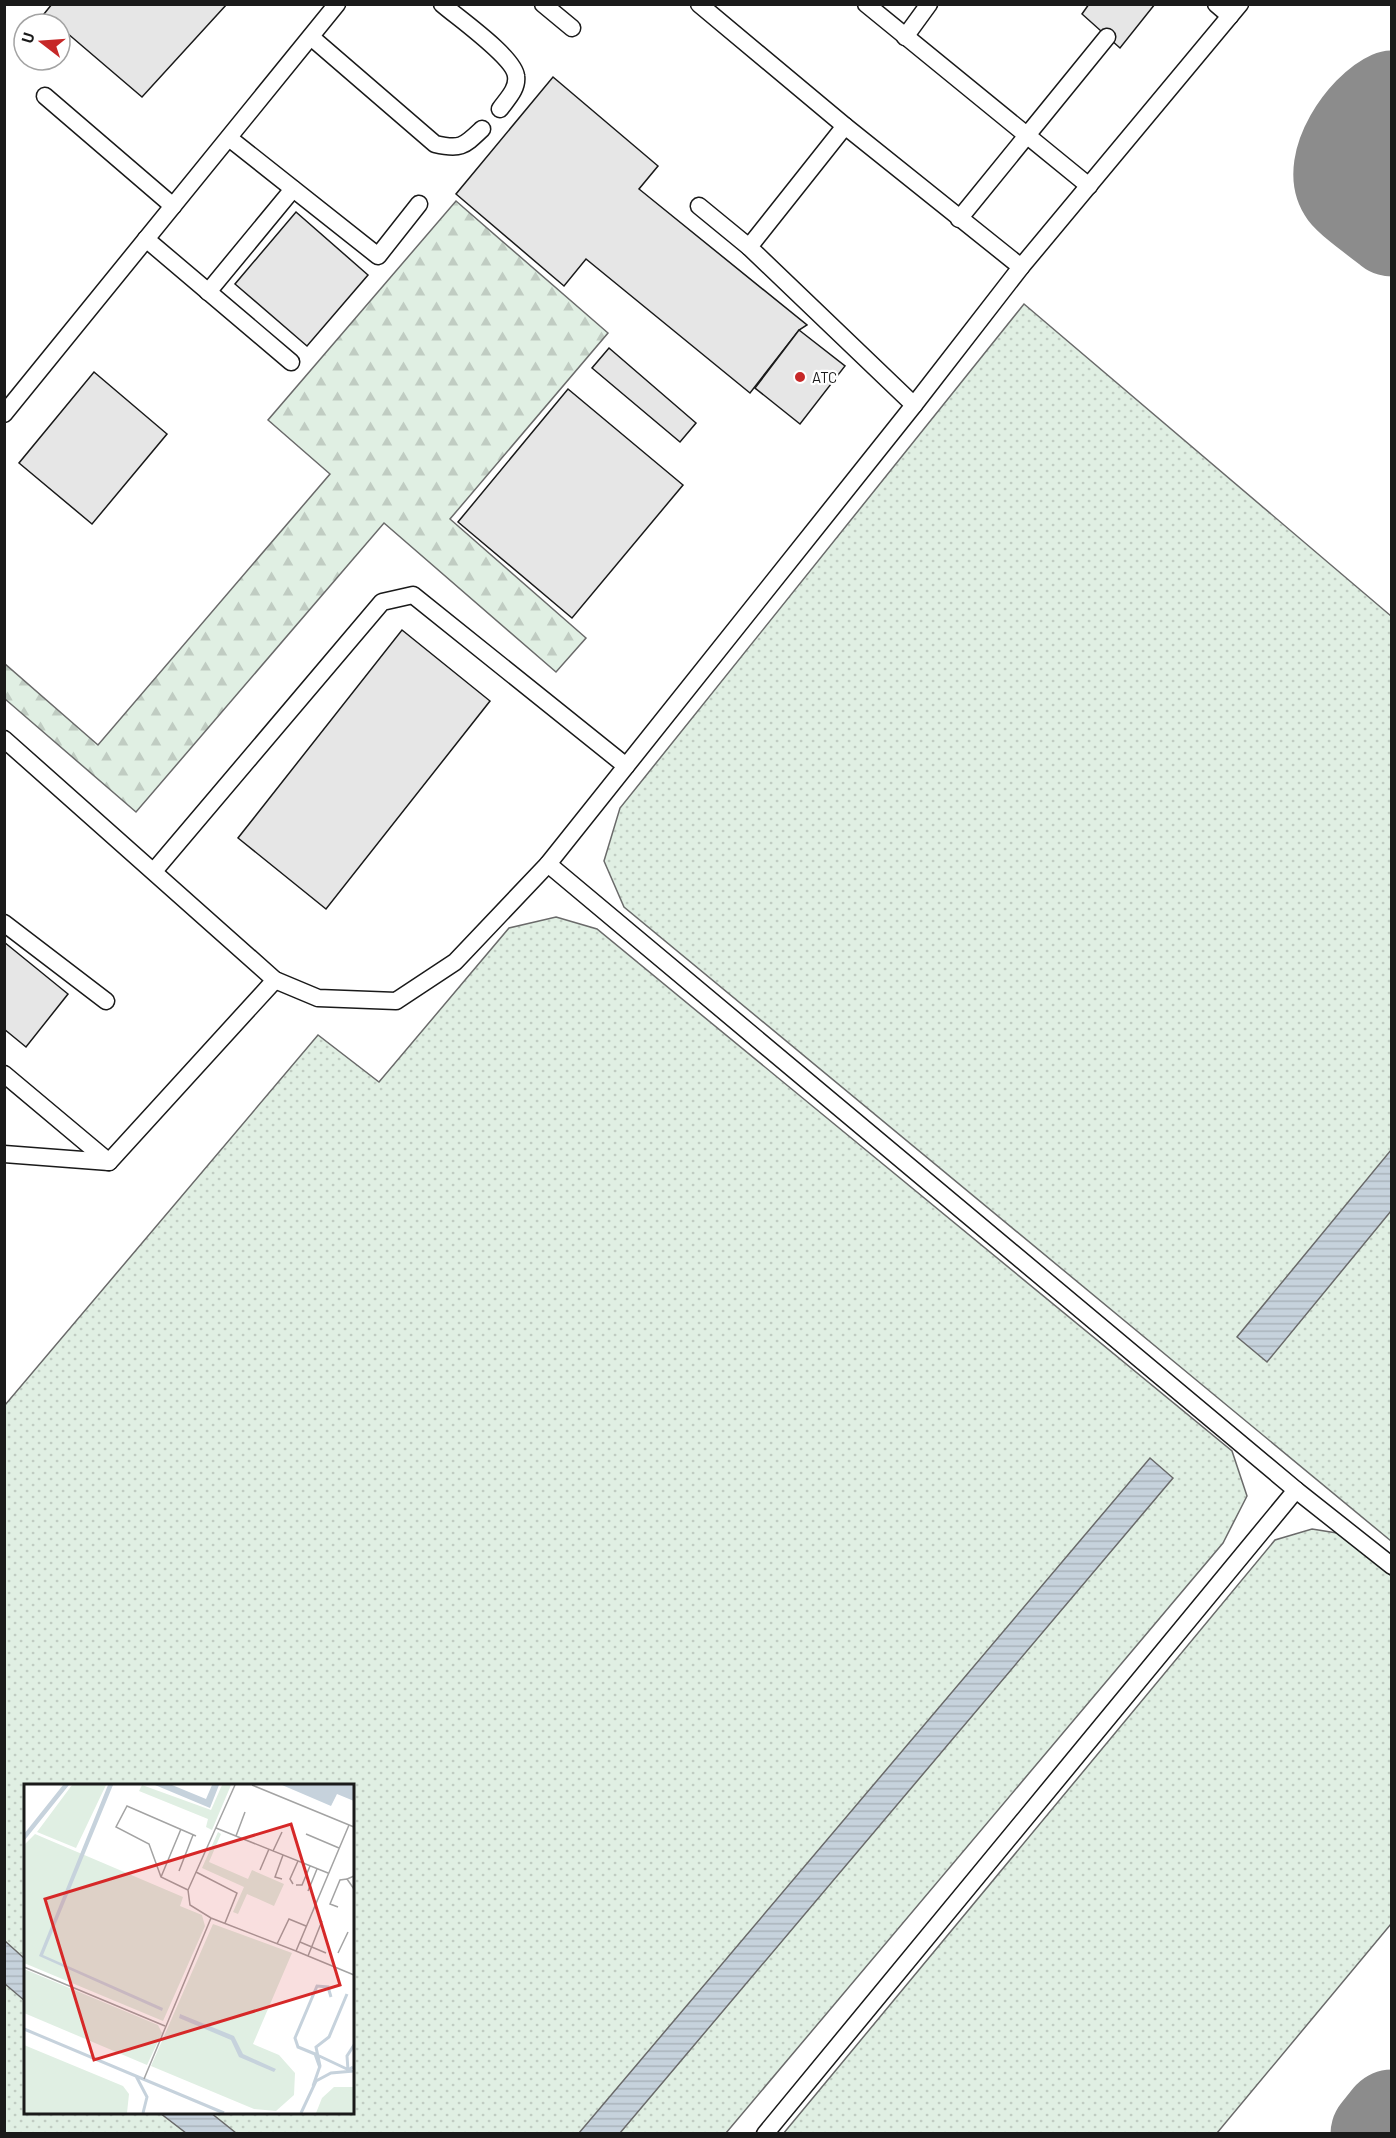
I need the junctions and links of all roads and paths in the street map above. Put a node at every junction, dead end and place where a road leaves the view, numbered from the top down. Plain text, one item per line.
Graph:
1 (337, 4) edge
2 (442, 4) edge
3 (543, 4) edge
4 (699, 4) edge
5 (866, 4) edge
6 (929, 4) edge
7 (1216, 4) edge
8 (1235, 10) edge
9 (572, 28) dead end
10 (311, 37) junction
11 (905, 37) junction
12 (1107, 37) dead end
13 (45, 96) dead end
14 (500, 109) dead end
15 (845, 126) junction
16 (482, 129) dead end
17 (1027, 135) junction
18 (229, 138) junction
19 (1089, 186) junction
20 (293, 189) junction
21 (419, 204) dead end
22 (173, 206) junction
23 (699, 206) dead end
24 (959, 219) junction
25 (146, 239) junction
26 (749, 247) junction
27 (1021, 267) junction
28 (208, 292) junction
29 (291, 362) dead end
30 (914, 405) junction
31 (4, 414) edge
32 (4, 739) edge
33 (626, 766) junction
34 (548, 864) junction
35 (154, 871) junction
36 (4, 923) edge
37 (275, 980) junction
38 (106, 1001) dead end
39 (4, 1074) edge
40 (4, 1154) edge
41 (109, 1162) junction
42 (1296, 1490) junction
43 (1392, 1566) edge
44 (765, 2133) edge

1 - 10 lane
2 - 14 lane
3 - 9 lane
4 - 15 lane
5 - 11 lane
6 - 11 lane
7 - 8 lane
8 - 19 lane
10 - 16 lane
10 - 18 lane
11 - 17 lane
12 - 17 lane
13 - 22 lane
15 - 24 lane
15 - 26 lane
17 - 19 lane
17 - 24 lane
18 - 20 lane
18 - 22 lane
19 - 27 lane
20 - 21 lane
20 - 28 lane
22 - 25 lane
23 - 26 lane
24 - 27 lane
25 - 28 lane
25 - 31 lane
26 - 30 lane
27 - 30 lane
28 - 29 lane
30 - 33 lane
32 - 35 lane
33 - 34 lane
33 - 35 lane
34 - 37 lane
34 - 42 lane
35 - 37 lane
36 - 38 lane
37 - 41 lane
39 - 41 lane
40 - 41 lane
42 - 43 lane
42 - 44 lane

